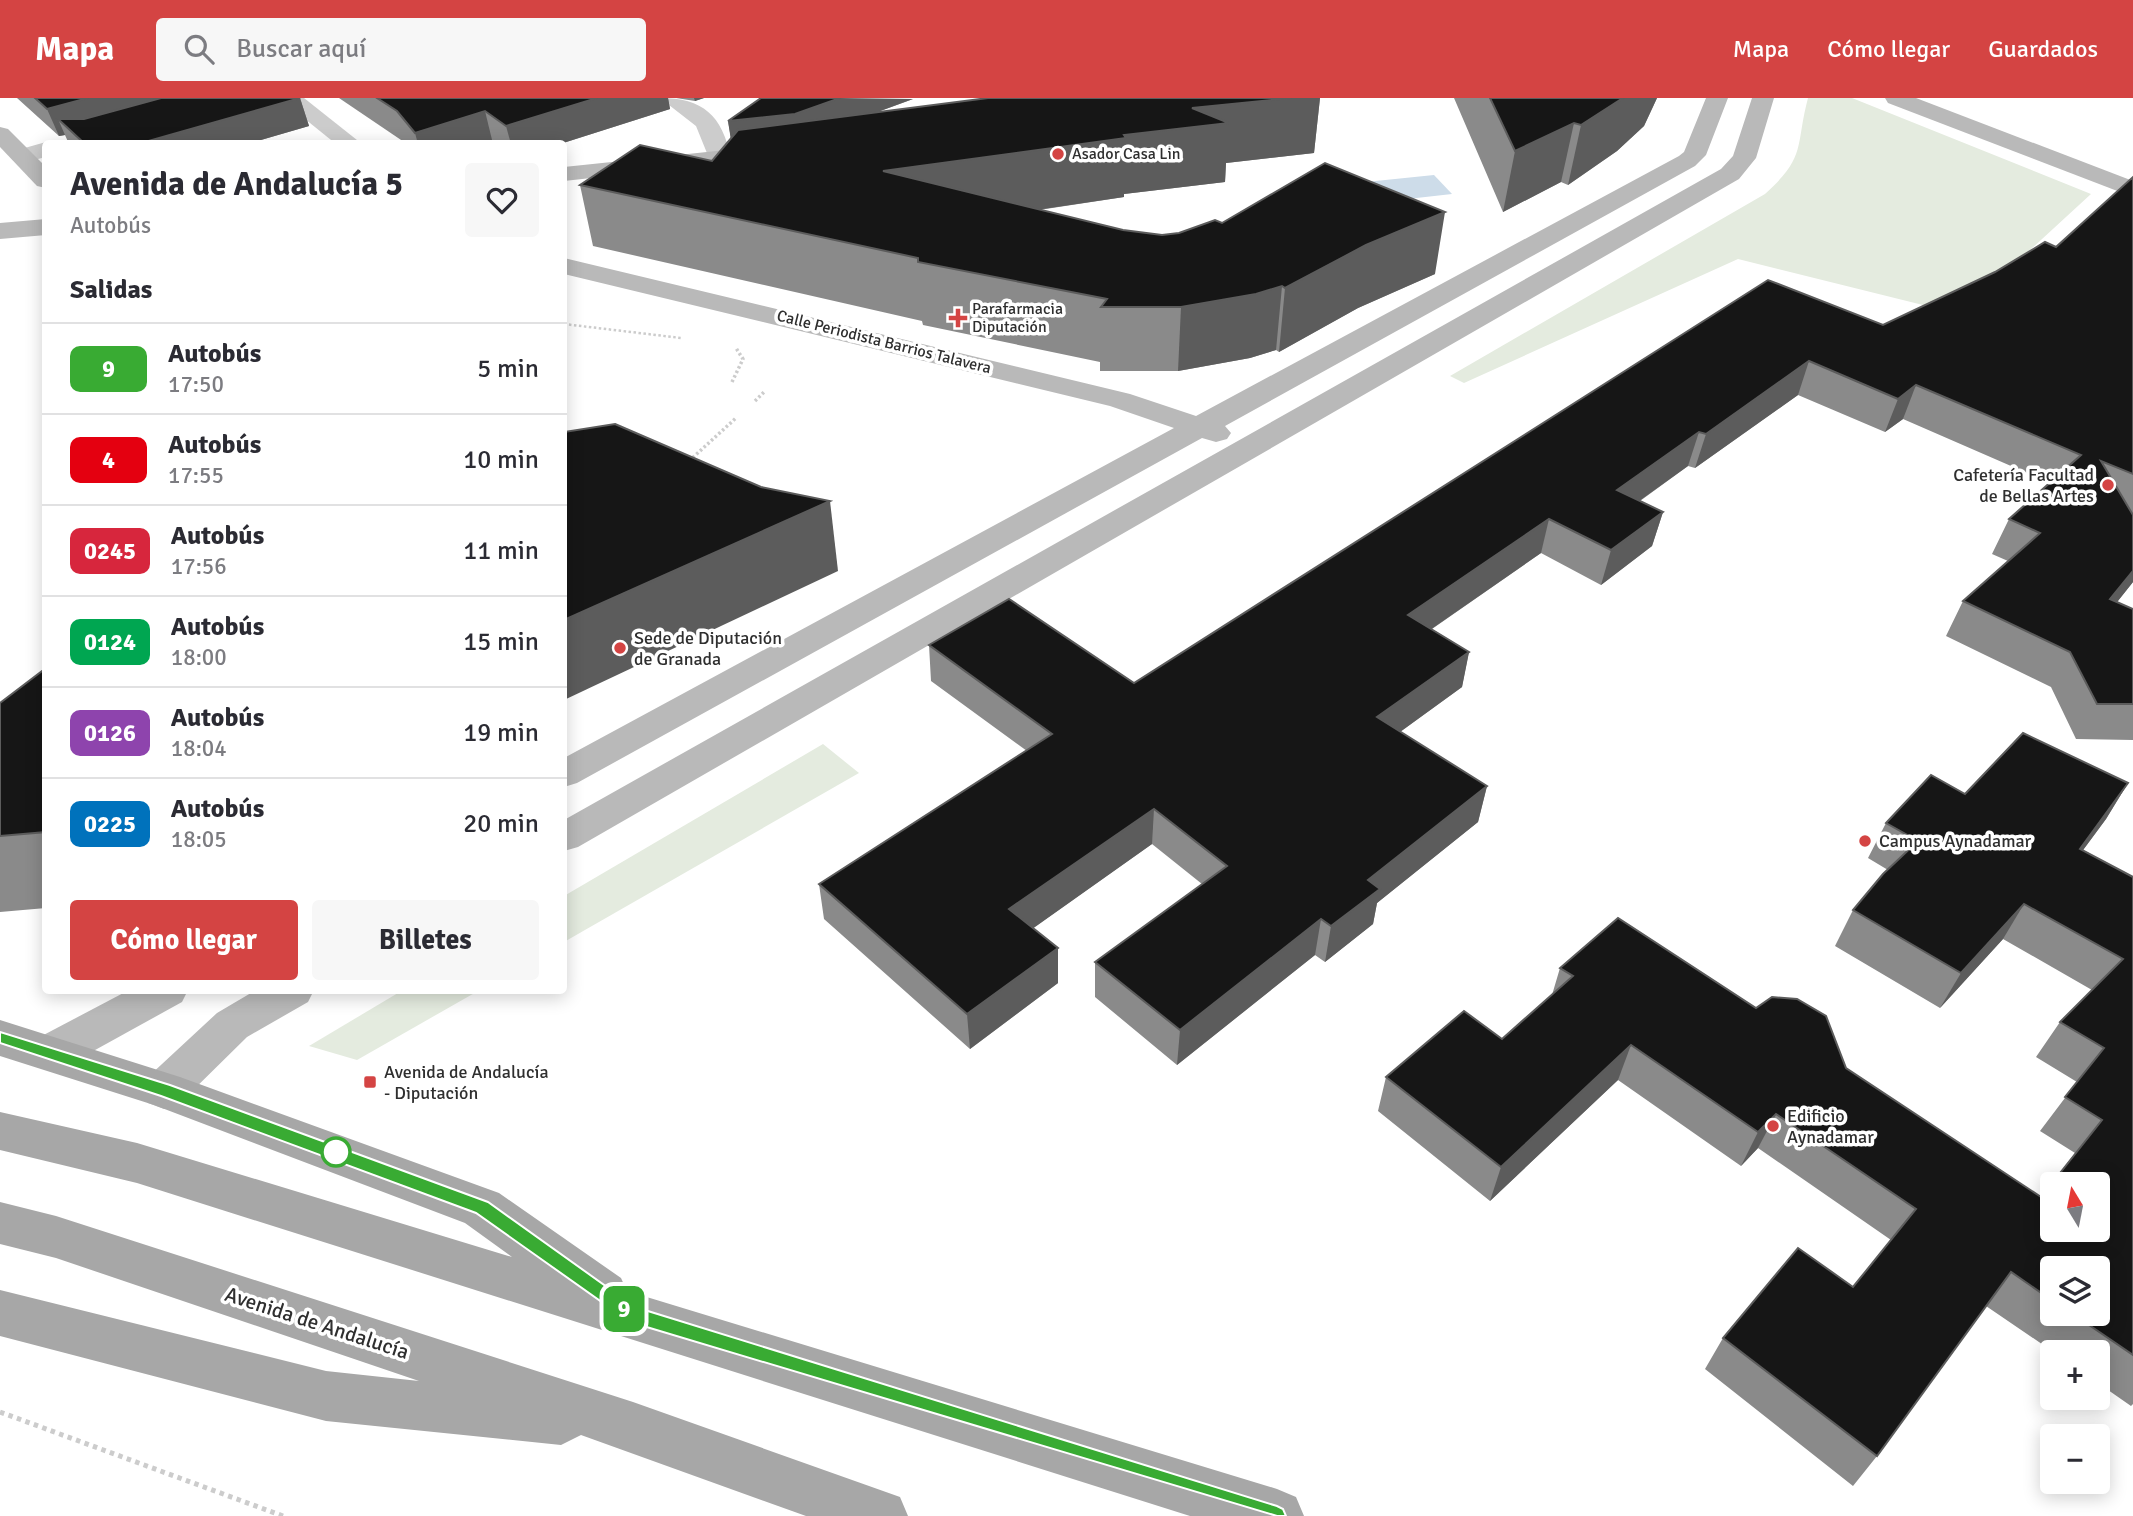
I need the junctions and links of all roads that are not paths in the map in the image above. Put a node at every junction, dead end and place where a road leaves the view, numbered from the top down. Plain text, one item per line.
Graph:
1 (290, 98) edge
2 (671, 98) edge
3 (1717, 98) edge
4 (1763, 98) edge
5 (1896, 98) edge
6 (1955, 98) edge
7 (0, 134) edge
8 (346, 140) edge
9 (42, 150) edge
10 (788, 151) edge
11 (22, 156) junction
12 (719, 158) junction
13 (2133, 166) edge
14 (567, 174) edge
15 (42, 177) edge
16 (2133, 190) edge
17 (42, 227) edge
18 (0, 231) edge
19 (567, 267) edge
20 (1203, 426) junction
21 (1246, 449) junction
22 (567, 772) edge
23 (567, 834) edge
24 (160, 994) edge
25 (286, 994) edge
26 (0, 1038) edge
27 (51, 1052) junction
28 (164, 1090) junction
29 (0, 1131) edge
30 (0, 1223) edge
31 (0, 1313) edge
32 (630, 1314) junction
33 (633, 1427) junction
34 (881, 1516) edge
35 (1277, 1516) edge

1 - 8 street
2 - 12 street
3 - 20 main road
4 - 21 main road
5 - 16 main road
6 - 13 main road
7 - 11 main road
9 - 11 street
10 - 12 main road
11 - 15 main road
12 - 14 main road
17 - 18 main road
19 - 20 main road, Calle Periodista Barrios Talavera
20 - 21 main road, Calle Periodista Barrios Talavera
20 - 22 main road
21 - 23 main road
24 - 27 main road
25 - 28 main road
26 - 27 main road
27 - 28 main road
28 - 32 main road
29 - 32 main road
30 - 33 main road, Avenida de Andalucía
31 - 33 main road, Avenida de Andalucía
32 - 35 main road
33 - 34 main road, Avenida de Andalucía

